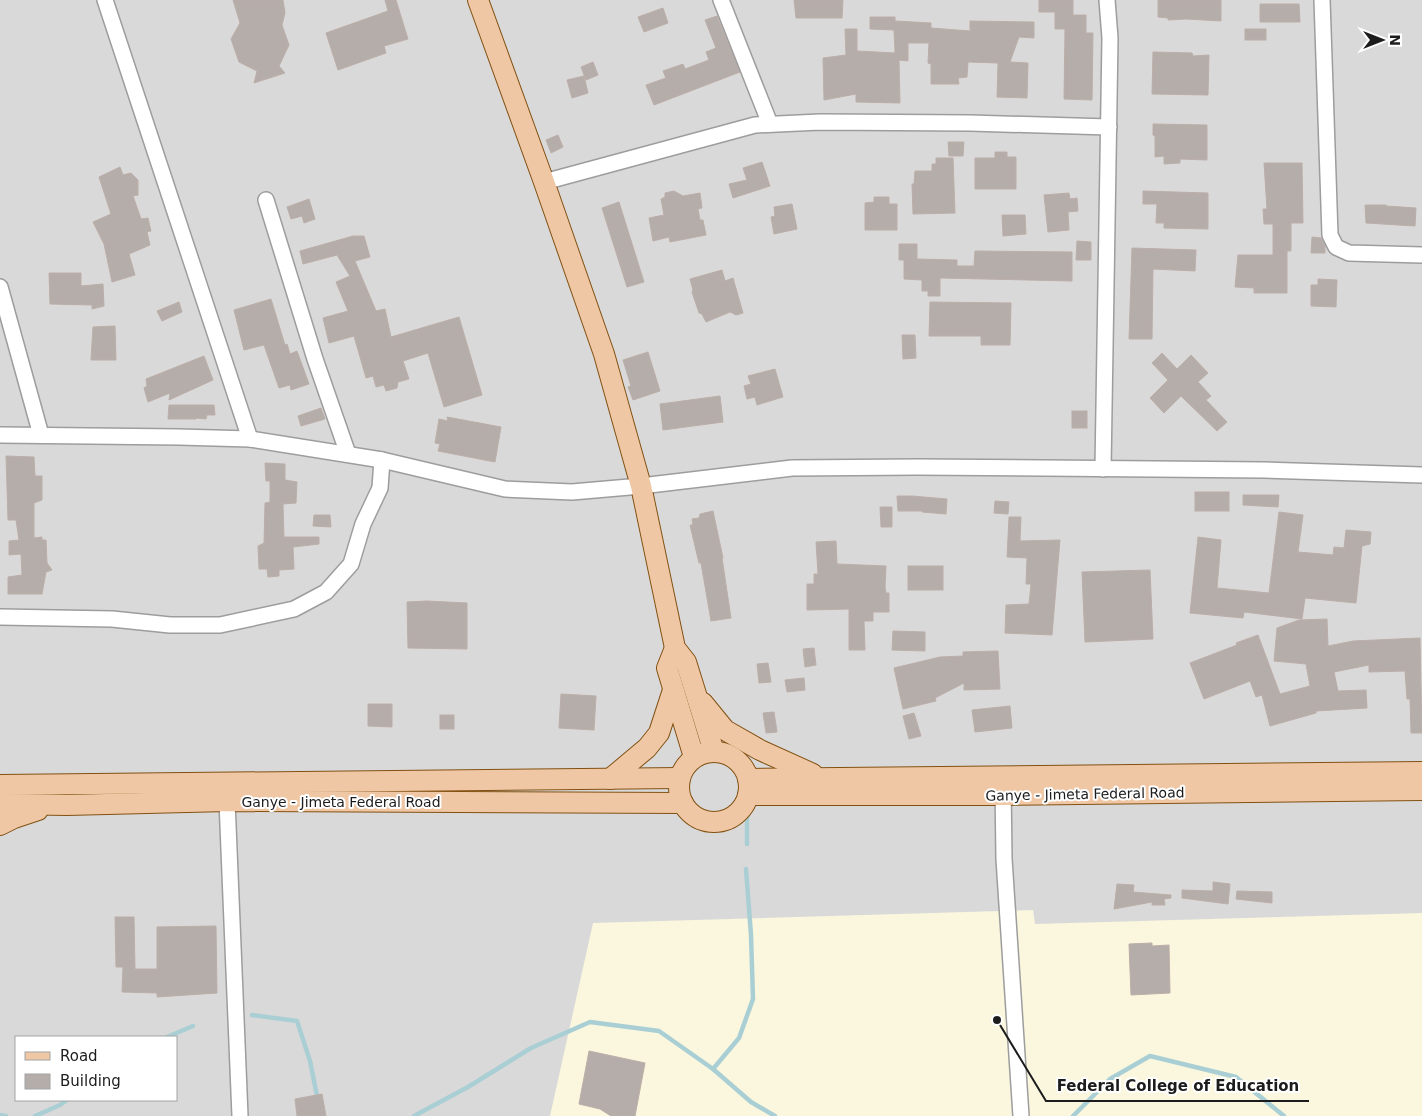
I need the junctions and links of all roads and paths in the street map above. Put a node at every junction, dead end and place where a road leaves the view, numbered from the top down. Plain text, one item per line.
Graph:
1 (105, 0) edge
2 (478, 0) edge
3 (721, 0) edge
4 (1107, 0) edge
5 (1322, 0) edge
6 (770, 124) junction
7 (1109, 127) junction
8 (544, 182) junction
9 (266, 200) dead end
10 (1422, 255) edge
11 (0, 287) edge
12 (0, 435) edge
13 (41, 435) junction
14 (250, 440) junction
15 (348, 454) junction
16 (382, 460) junction
17 (1103, 469) junction
18 (1422, 474) edge
19 (641, 486) junction
20 (0, 618) edge
21 (675, 648) junction
22 (673, 690) junction
23 (695, 694) junction
24 (714, 752) junction
25 (694, 757) junction
26 (1422, 772) edge
27 (819, 777) junction
28 (680, 778) junction
29 (610, 779) junction
30 (0, 785) edge
31 (1003, 785) junction
32 (748, 787) junction
33 (1422, 790) edge
34 (227, 801) junction
35 (683, 802) junction
36 (0, 804) edge
37 (68, 805) junction
38 (0, 825) edge
39 (240, 1116) edge
40 (1021, 1116) edge

1 - 14 street
2 - 8 main road
3 - 6 street
4 - 7 street
5 - 10 street
6 - 7 street
6 - 8 street
7 - 17 street
8 - 19 main road
9 - 15 street
11 - 13 street
12 - 13 street
13 - 14 street
14 - 15 street
15 - 16 street
16 - 19 street
16 - 20 street
17 - 18 street
17 - 19 street
19 - 21 main road
21 - 22 main road
21 - 23 main road
22 - 25 main road
22 - 29 main road
23 - 24 main road
23 - 27 main road
24 - 25 main road
24 - 32 main road
25 - 28 main road
26 - 31 main road, Ganye - Jimeta Federal Road
27 - 31 main road, Ganye - Jimeta Federal Road
27 - 32 main road, Ganye - Jimeta Federal Road
28 - 29 main road, Ganye - Jimeta Federal Road
28 - 35 main road
29 - 30 main road, Ganye - Jimeta Federal Road
31 - 32 main road, Ganye - Jimeta Federal Road
31 - 33 main road, Ganye - Jimeta Federal Road
31 - 40 street
32 - 35 main road
34 - 35 main road, Ganye - Jimeta Federal Road
34 - 37 main road, Ganye - Jimeta Federal Road
34 - 39 street
36 - 37 main road, Ganye - Jimeta Federal Road
37 - 38 main road

